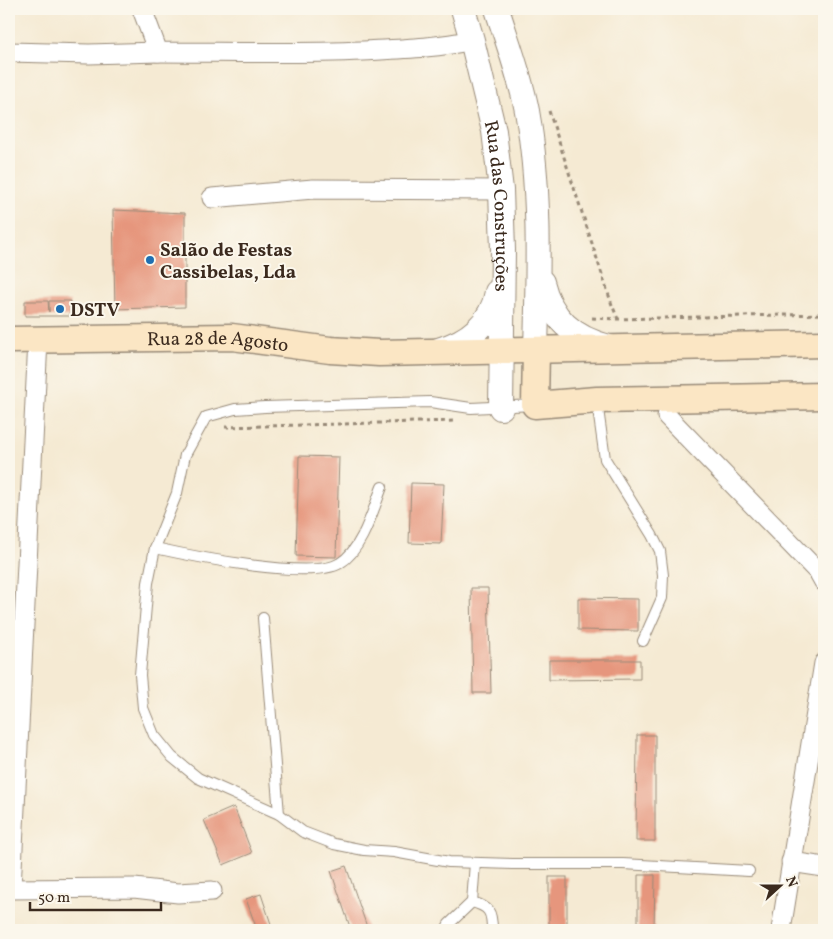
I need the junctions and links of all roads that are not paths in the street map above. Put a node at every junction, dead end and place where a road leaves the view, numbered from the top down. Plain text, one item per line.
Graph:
1 (142, 9) edge
2 (463, 9) edge
3 (497, 9) edge
4 (472, 40) junction
5 (9, 52) edge
6 (158, 52) junction
7 (501, 190) junction
8 (212, 198) dead end
9 (503, 250) junction
10 (538, 256) junction
11 (9, 340) edge
12 (38, 340) junction
13 (824, 344) edge
14 (616, 349) junction
15 (502, 350) junction
16 (536, 350) junction
17 (427, 352) junction
18 (824, 396) edge
19 (596, 400) junction
20 (535, 405) junction
21 (502, 408) junction
22 (667, 416) dead end
23 (382, 487) dead end
24 (156, 548) junction
25 (824, 582) edge
26 (262, 618) dead end
27 (643, 641) dead end
28 (824, 663) edge
29 (279, 814) junction
30 (791, 862) junction
31 (475, 863) junction
32 (824, 867) edge
33 (749, 871) dead end
34 (10, 889) edge
35 (212, 891) dead end
36 (472, 902) junction
37 (446, 930) edge
38 (492, 930) edge
39 (781, 930) edge

1 - 6 street
2 - 4 street, Rua das Construções
3 - 10 street, Rua das Construções
4 - 6 street
4 - 7 street, Rua das Construções
5 - 6 street
7 - 8 street
7 - 9 street, Rua das Construções
9 - 15 street, Rua das Construções
9 - 17 street
10 - 14 street
10 - 16 street, Rua das Construções
11 - 12 main road, Rua 28 de Agosto
12 - 17 main road, Rua 28 de Agosto
12 - 34 street
13 - 14 main road, Rua 28 de Agosto
14 - 16 main road, Rua 28 de Agosto
15 - 16 main road, Rua 28 de Agosto
15 - 17 main road, Rua 28 de Agosto
15 - 21 street, Rua das Construções
16 - 20 main road, Rua das Construções
18 - 19 main road
19 - 20 main road
19 - 27 lane
20 - 21 lane
21 - 24 lane
22 - 25 street
23 - 24 lane
24 - 29 lane
26 - 29 lane
28 - 30 street
29 - 31 lane
30 - 32 street
30 - 39 street
31 - 33 lane
31 - 36 lane
34 - 35 street
36 - 37 lane
36 - 38 lane

